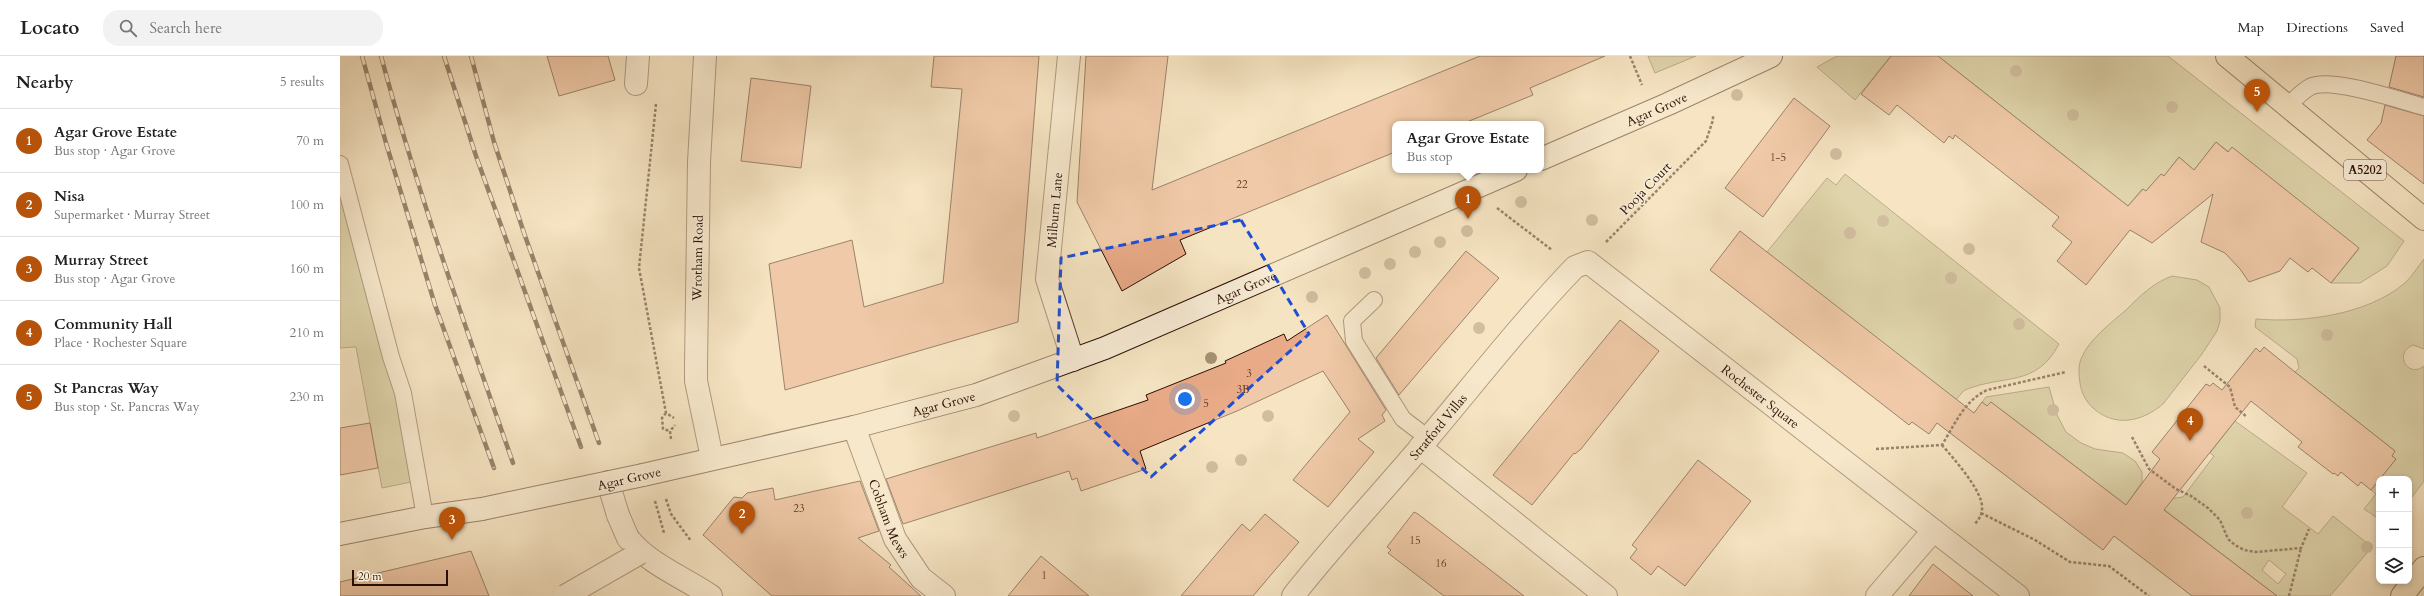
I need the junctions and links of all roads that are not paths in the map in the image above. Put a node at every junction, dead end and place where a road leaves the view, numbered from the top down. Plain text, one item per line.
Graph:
1 (638, 56) edge
2 (705, 56) edge
3 (1069, 56) edge
4 (2227, 56) edge
5 (1758, 59) edge
6 (636, 84) dead end
7 (2288, 107) junction
8 (2424, 107) edge
9 (1544, 158) edge
10 (340, 164) edge
11 (1509, 173) edge
12 (2424, 219) edge
13 (1595, 254) joint
14 (1374, 300) dead end
15 (1073, 360) junction
16 (854, 427) junction
17 (1424, 443) junction
18 (712, 458) junction
19 (608, 482) junction
20 (424, 517) junction
21 (1933, 531) junction
22 (340, 534) edge
23 (640, 553) junction
24 (2424, 569) edge
25 (565, 596) edge
26 (711, 596) edge
27 (944, 596) edge
28 (1293, 596) edge
29 (1606, 596) edge
30 (1878, 596) edge
31 (2018, 596) edge
32 (2402, 596) edge

1 - 6 street
2 - 18 street, Wrotham Road
3 - 15 street, Milburn Lane
4 - 7 main road, A5202
5 - 9 street, Agar Grove
7 - 8 lane
7 - 12 main road, A5202
10 - 20 lane
11 - 15 street, Agar Grove
13 - 17 street, Stratford Villas
13 - 21 street, Rochester Square
14 - 17 lane
15 - 16 street, Agar Grove
16 - 18 street, Agar Grove
16 - 27 street, Cobham Mews
17 - 28 street, Stratford Villas
17 - 29 street
18 - 19 street, Agar Grove, bridge
19 - 20 street, Agar Grove, bridge
19 - 23 street, bridge
20 - 22 street, Agar Grove
21 - 30 street
21 - 31 street, Rochester Square
23 - 25 street, bridge
23 - 26 street
24 - 32 main road

